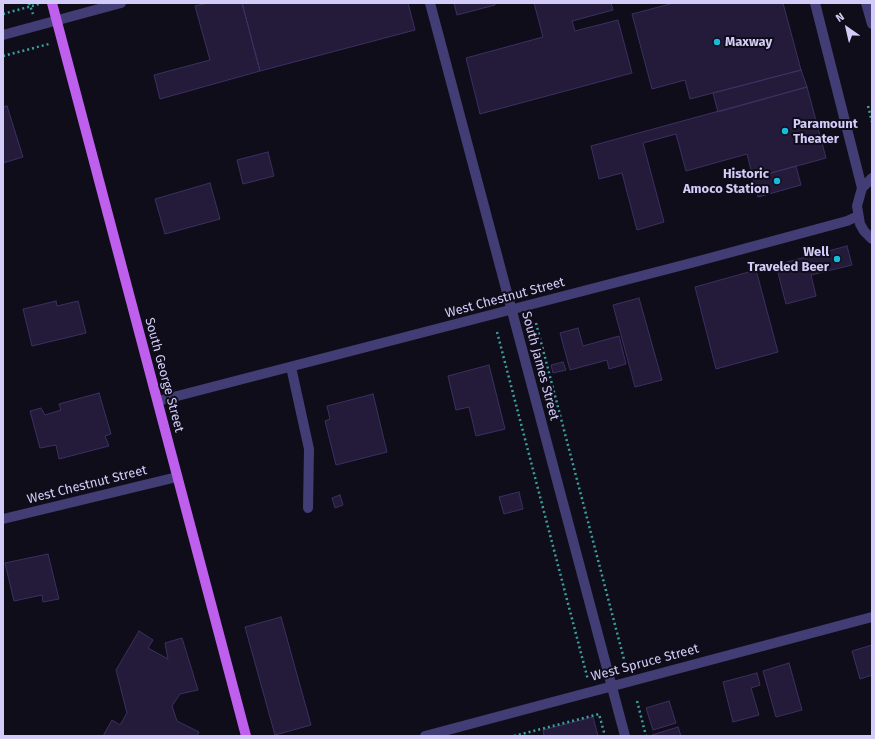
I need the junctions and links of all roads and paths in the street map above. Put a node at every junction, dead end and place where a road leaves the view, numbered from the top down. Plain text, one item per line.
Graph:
1 (52, 3) edge
2 (121, 3) edge
3 (430, 3) edge
4 (815, 3) edge
5 (866, 3) edge
6 (39, 4) edge
7 (30, 5) edge
8 (3, 14) edge
9 (33, 14) dead end
10 (57, 20) junction
11 (872, 24) edge
12 (3, 35) edge
13 (48, 44) dead end
14 (3, 56) edge
15 (868, 106) dead end
16 (872, 122) edge
17 (872, 178) edge
18 (862, 188) junction
19 (858, 216) junction
20 (872, 239) edge
21 (512, 310) junction
22 (536, 323) dead end
23 (497, 332) dead end
24 (291, 367) junction
25 (158, 401) junction
26 (177, 477) junction
27 (308, 508) dead end
28 (3, 519) edge
29 (872, 617) edge
30 (626, 667) dead end
31 (588, 680) dead end
32 (612, 685) junction
33 (637, 701) dead end
34 (246, 736) edge
35 (425, 736) edge
36 (514, 736) edge
37 (605, 736) edge
38 (625, 736) edge
39 (646, 736) edge

1 - 10 main road, South George Street
2 - 10 street
3 - 21 street, South James Street
4 - 18 street
5 - 11 street
6 - 7 path
7 - 8 path
7 - 9 path
10 - 12 street
10 - 25 main road, South George Street
13 - 14 path
15 - 16 path
17 - 18 street
18 - 19 street
19 - 20 street
19 - 21 street, West Chestnut Street
21 - 24 street, West Chestnut Street
21 - 32 street, South James Street
22 - 30 path
23 - 31 path
24 - 25 street, West Chestnut Street
24 - 27 street
25 - 26 main road, South George Street
26 - 28 street, West Chestnut Street
26 - 34 main road, South George Street
29 - 32 street, West Spruce Street
32 - 35 street, West Spruce Street
32 - 38 street, South James Street
33 - 39 path
36 - 37 path

